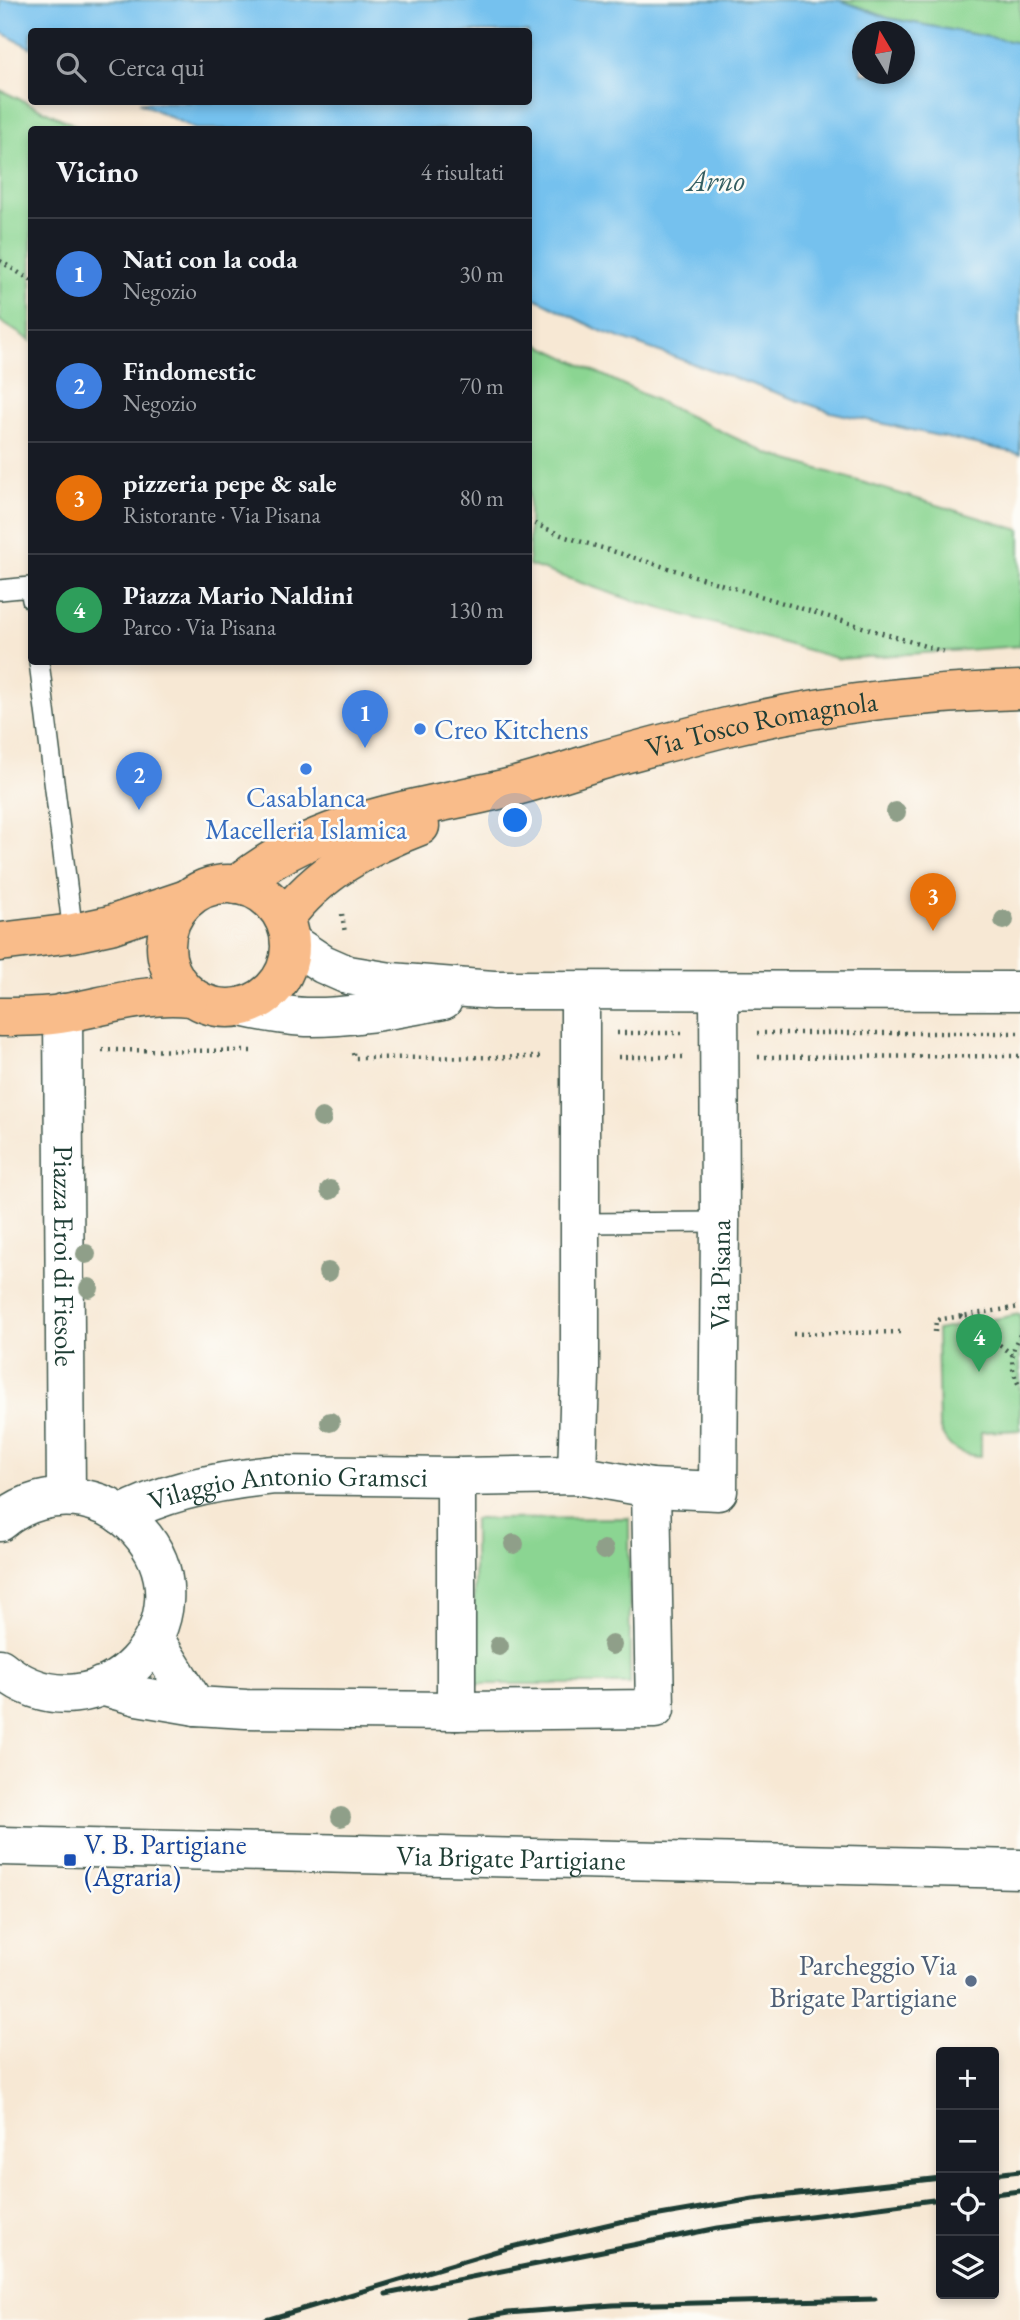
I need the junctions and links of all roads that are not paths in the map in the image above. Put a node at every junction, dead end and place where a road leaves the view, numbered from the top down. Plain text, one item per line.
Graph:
1 (28, 587) edge
2 (0, 590) edge
3 (39, 665) edge
4 (1020, 690) edge
5 (509, 788) junction
6 (237, 885) junction
7 (187, 899) junction
8 (287, 931) junction
9 (73, 933) junction
10 (0, 942) edge
11 (493, 990) junction
12 (1020, 990) edge
13 (719, 991) junction
14 (580, 992) junction
15 (190, 997) junction
16 (241, 1007) junction
17 (63, 1013) junction
18 (0, 1017) edge
19 (720, 1222) junction
20 (580, 1223) junction
21 (578, 1475) junction
22 (456, 1477) junction
23 (651, 1488) junction
24 (66, 1497) junction
25 (121, 1515) junction
26 (0, 1522) edge
27 (154, 1638) junction
28 (5, 1680) edge
29 (101, 1686) junction
30 (196, 1706) junction
31 (456, 1711) junction
32 (0, 1846) edge
33 (1020, 1868) edge

1 - 2 lane
3 - 9 lane
4 - 5 main road, Via Tosco Romagnola
5 - 6 main road, Via Tosco Romagnola
5 - 8 main road, Via Tosco Romagnola
6 - 7 main road
6 - 8 main road
7 - 9 main road
7 - 15 main road
8 - 11 street
8 - 16 main road
9 - 10 main road
11 - 14 street
11 - 16 street
12 - 13 street
13 - 14 street
13 - 19 street, Via Pisana
14 - 20 street
15 - 16 main road
15 - 17 main road
17 - 18 main road
17 - 24 street, Piazza Eroi di Fiesole
19 - 20 lane
19 - 23 street, Via Pisana
20 - 21 street
21 - 22 street, Vilaggio Antonio Gramsci
21 - 23 street, Vilaggio Antonio Gramsci
22 - 25 street, Vilaggio Antonio Gramsci
22 - 31 street, Vilaggio Antonio Gramsci
23 - 31 street
24 - 25 street
24 - 26 street
25 - 27 street
27 - 29 street
27 - 30 street
28 - 29 street
29 - 30 street
30 - 31 street
32 - 33 street, Via Brigate Partigiane

